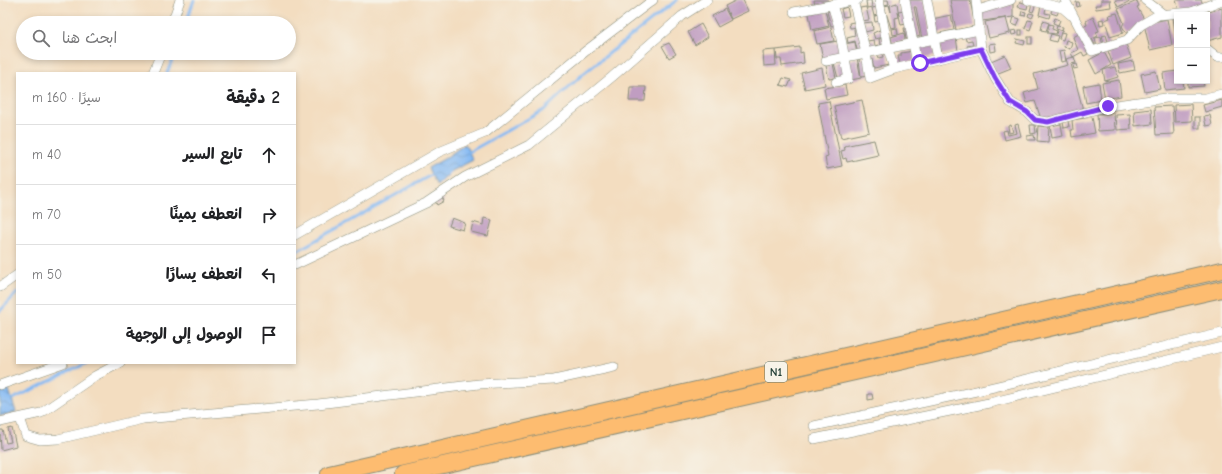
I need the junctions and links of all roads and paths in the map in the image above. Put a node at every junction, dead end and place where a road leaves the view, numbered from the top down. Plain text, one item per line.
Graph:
1 (180, 0) edge
2 (653, 0) edge
3 (707, 0) edge
4 (855, 0) edge
5 (879, 0) edge
6 (905, 0) edge
7 (927, 0) edge
8 (976, 0) edge
9 (1011, 0) edge
10 (1028, 0) edge
11 (1065, 0) edge
12 (1145, 0) edge
13 (1222, 0) edge
14 (832, 5) junction
15 (978, 10) junction
16 (794, 12) dead end
17 (1195, 12) edge
18 (1163, 14) junction
19 (1174, 14) edge
20 (174, 16) edge
21 (1076, 21) junction
22 (979, 30) junction
23 (934, 39) junction
24 (913, 44) junction
25 (888, 48) junction
26 (981, 49) junction
27 (1210, 51) edge
28 (866, 53) junction
29 (844, 58) junction
30 (1222, 58) edge
31 (938, 59) junction
32 (158, 60) edge
33 (826, 61) dead end
34 (917, 64) junction
35 (894, 69) junction
36 (153, 72) edge
37 (836, 82) dead end
38 (1222, 94) edge
39 (296, 235) edge
40 (296, 264) edge
41 (1222, 270) edge
42 (16, 276) edge
43 (0, 287) edge
44 (1222, 289) edge
45 (1222, 333) edge
46 (1222, 347) edge
47 (60, 364) edge
48 (118, 364) edge
49 (614, 367) dead end
50 (0, 385) edge
51 (20, 418) junction
52 (0, 422) edge
53 (814, 426) dead end
54 (814, 439) dead end
55 (438, 449) junction
56 (438, 470) edge
57 (329, 474) edge
58 (403, 474) edge

1 - 20 street
2 - 39 street
3 - 40 street
4 - 14 street
4 - 28 street
5 - 25 street
6 - 24 street
7 - 23 street
8 - 15 street
9 - 15 street
10 - 21 street
11 - 21 street
12 - 18 street
13 - 17 street
14 - 16 street
14 - 29 street
15 - 22 street
18 - 19 street
18 - 21 street
22 - 23 street
22 - 26 street
23 - 24 street
23 - 31 street
24 - 25 street
24 - 34 street
25 - 28 street
25 - 35 street
26 - 31 street
26 - 38 street
27 - 30 street
28 - 29 street
28 - 35 street
29 - 33 street
29 - 37 street
31 - 34 street
32 - 36 street
34 - 35 street
41 - 55 highway, N1
42 - 43 street
44 - 56 highway, N1
45 - 53 street
46 - 54 street
47 - 50 street
48 - 51 street
49 - 51 street
51 - 52 street
55 - 56 street
55 - 57 highway, N1
56 - 58 highway, N1

